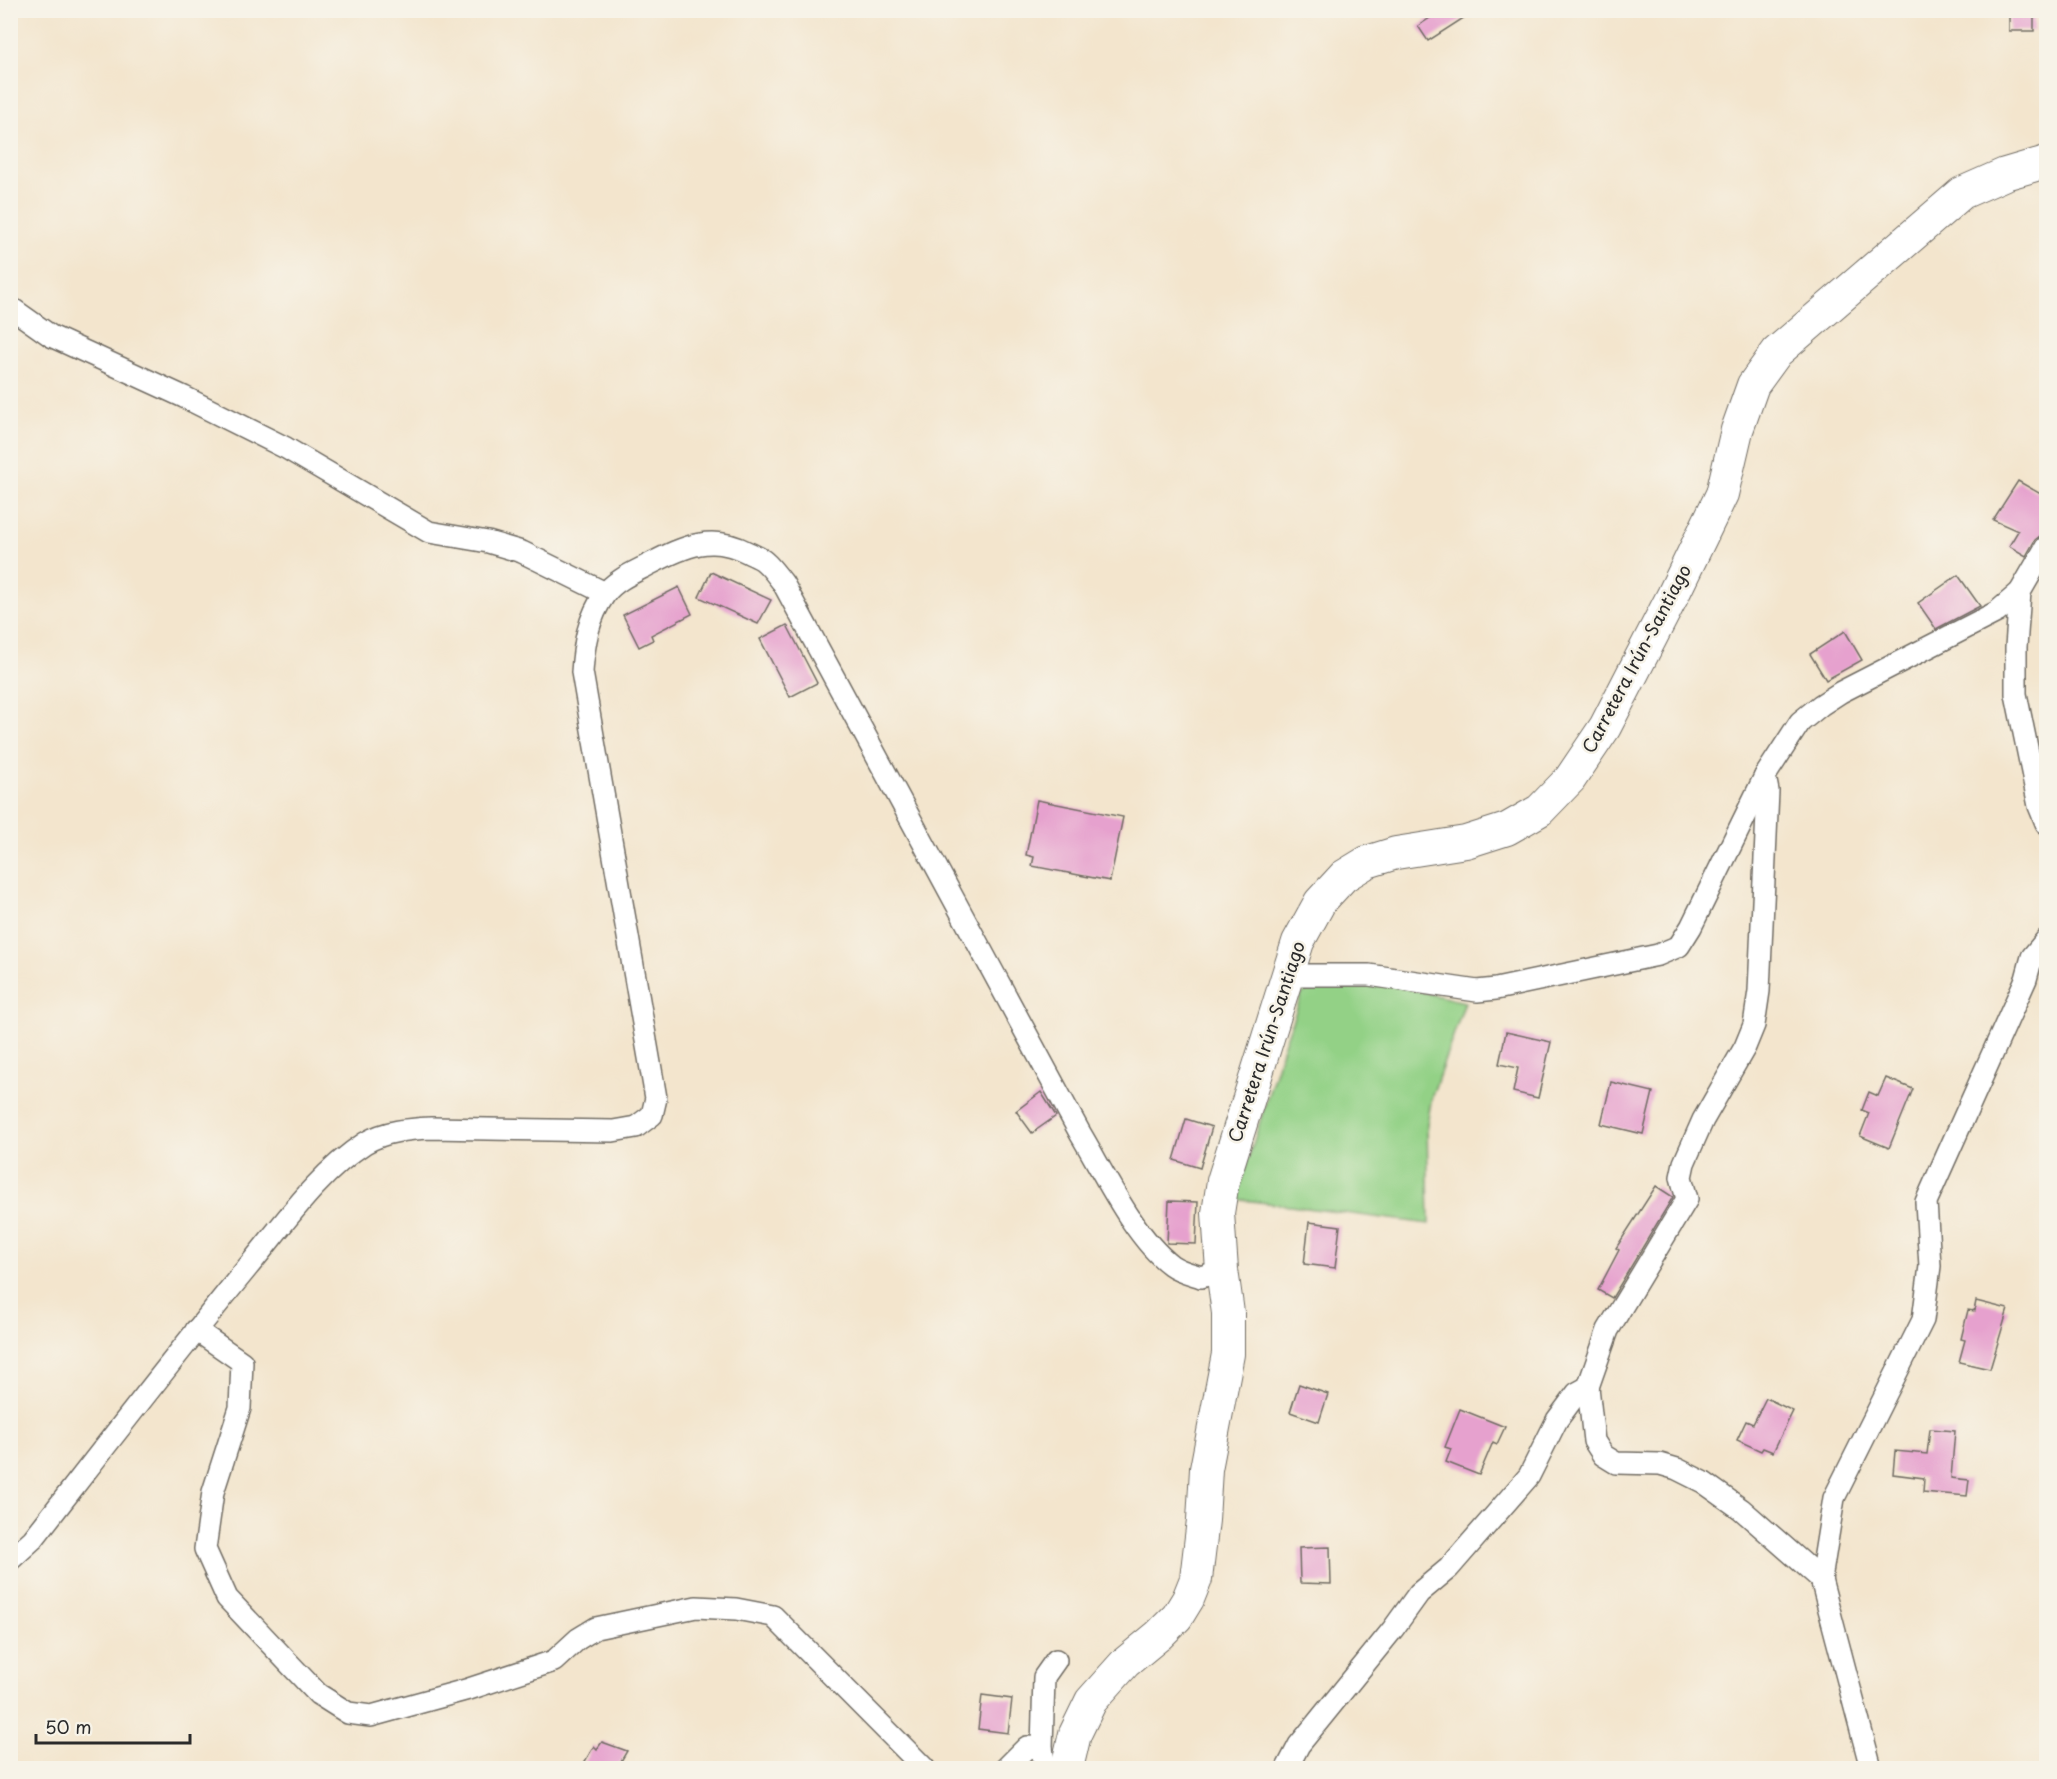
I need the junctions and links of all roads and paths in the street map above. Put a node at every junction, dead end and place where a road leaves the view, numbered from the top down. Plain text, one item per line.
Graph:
1 (2046, 162) edge
2 (10, 307) edge
3 (2046, 547) edge
4 (2020, 592) junction
5 (605, 593) junction
6 (1765, 776) junction
7 (2046, 823) edge
8 (2046, 940) edge
9 (1287, 975) junction
10 (1222, 1270) junction
11 (196, 1330) junction
12 (1588, 1387) junction
13 (10, 1560) edge
14 (1821, 1579) junction
15 (1056, 1660) dead end
16 (1043, 1758) edge
17 (924, 1768) edge
18 (1006, 1768) edge
19 (1067, 1768) edge
20 (1287, 1768) edge
21 (1871, 1768) edge

1 - 9 highway, Carretera Irún-Santiago
2 - 5 street
3 - 4 street
4 - 6 street
4 - 7 street
5 - 10 street
5 - 11 street
6 - 9 street
6 - 12 street
8 - 14 street
9 - 10 highway, Carretera Irún-Santiago
10 - 19 highway, Carretera Irún-Santiago
11 - 13 street
11 - 17 street
12 - 14 street
12 - 20 street
14 - 21 street
15 - 16 street
16 - 18 street

